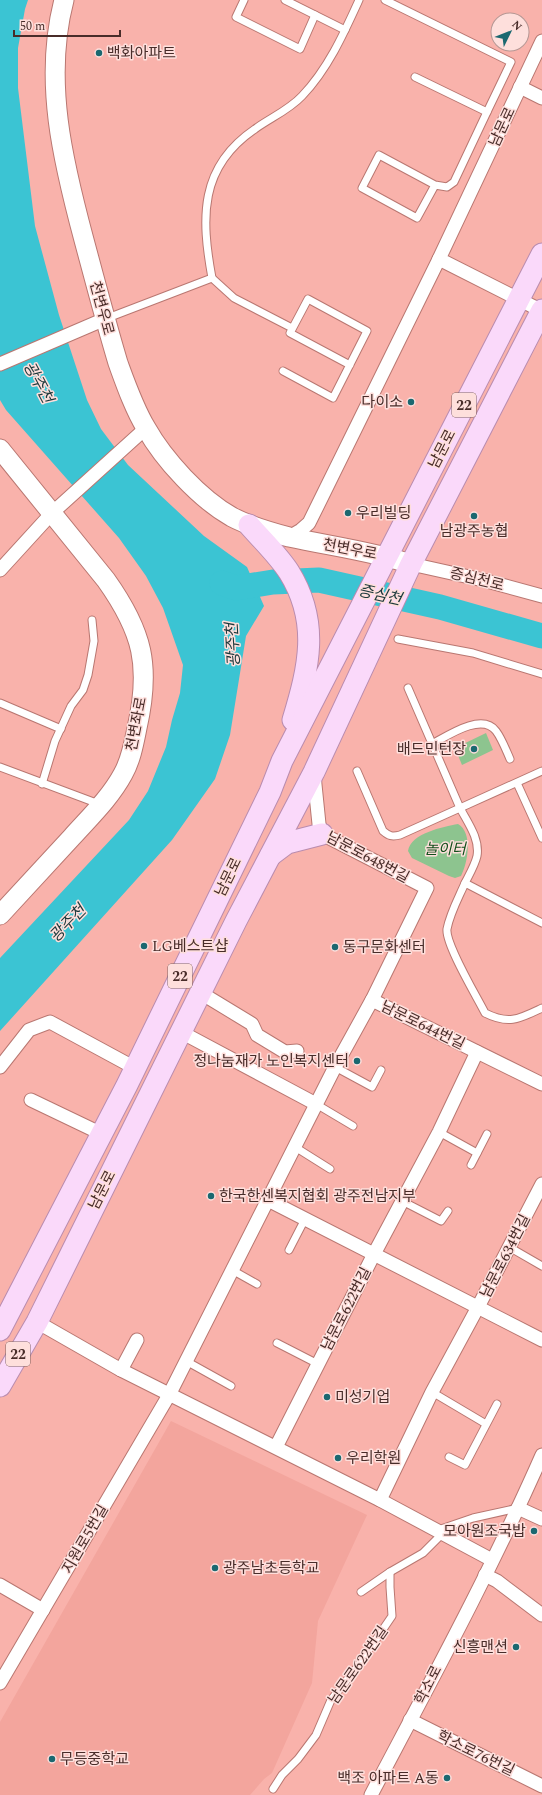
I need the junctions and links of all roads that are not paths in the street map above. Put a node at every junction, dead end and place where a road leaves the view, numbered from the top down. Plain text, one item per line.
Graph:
1 (64, 0) edge
2 (244, 0) edge
3 (285, 0) edge
4 (359, 0) edge
5 (385, 0) edge
6 (315, 15) junction
7 (345, 30) junction
8 (542, 41) edge
9 (415, 77) dead end
10 (520, 87) junction
11 (542, 98) edge
12 (487, 112) junction
13 (435, 186) junction
14 (542, 254) edge
15 (439, 258) junction
16 (212, 278) junction
17 (519, 299) junction
18 (542, 311) edge
19 (105, 319) junction
20 (292, 328) junction
21 (0, 364) edge
22 (350, 365) junction
23 (283, 371) dead end
24 (146, 428) junction
25 (0, 448) edge
26 (52, 513) junction
27 (249, 525) junction
28 (289, 537) junction
29 (387, 556) junction
30 (411, 564) junction
31 (0, 570) edge
32 (542, 596) edge
33 (92, 620) dead end
34 (398, 639) dead end
35 (542, 674) edge
36 (408, 688) dead end
37 (0, 703) edge
38 (61, 728) junction
39 (432, 744) junction
40 (510, 759) dead end
41 (282, 760) junction
42 (0, 767) edge
43 (357, 771) dead end
44 (542, 771) edge
45 (314, 772) junction
46 (517, 783) junction
47 (42, 784) junction
48 (101, 804) junction
49 (460, 808) junction
50 (322, 834) junction
51 (542, 838) edge
52 (271, 854) junction
53 (466, 883) junction
54 (427, 888) joint
55 (0, 915) edge
56 (542, 923) edge
57 (201, 993) junction
58 (372, 1000) junction
59 (542, 1008) edge
60 (181, 1032) junction
61 (297, 1050) dead end
62 (477, 1052) junction
63 (0, 1067) edge
64 (335, 1067) junction
65 (135, 1068) junction
66 (381, 1070) dead end
67 (542, 1084) edge
68 (31, 1100) dead end
69 (316, 1104) junction
70 (353, 1126) dead end
71 (439, 1132) junction
72 (102, 1134) junction
73 (487, 1134) dead end
74 (295, 1147) junction
75 (477, 1152) junction
76 (471, 1165) dead end
77 (330, 1168) dead end
78 (542, 1184) edge
79 (268, 1200) junction
80 (402, 1201) junction
81 (448, 1211) dead end
82 (304, 1218) junction
83 (509, 1247) junction
84 (289, 1250) dead end
85 (374, 1254) junction
86 (542, 1266) edge
87 (232, 1270) junction
88 (257, 1284) dead end
89 (478, 1307) junction
90 (37, 1322) junction
91 (1, 1324) edge
92 (137, 1340) dead end
93 (542, 1340) edge
94 (277, 1342) dead end
95 (186, 1361) junction
96 (318, 1364) junction
97 (121, 1370) junction
98 (0, 1386) edge
99 (231, 1386) dead end
100 (432, 1392) junction
101 (169, 1395) junction
102 (497, 1404) dead end
103 (486, 1424) junction
104 (276, 1447) junction
105 (542, 1455) edge
106 (449, 1456) dead end
107 (380, 1500) junction
108 (518, 1508) junction
109 (542, 1519) edge
110 (440, 1532) junction
111 (492, 1560) junction
112 (390, 1572) junction
113 (485, 1575) junction
114 (0, 1584) edge
115 (361, 1592) dead end
116 (43, 1610) junction
117 (542, 1615) edge
118 (0, 1683) edge
119 (410, 1720) junction
120 (542, 1786) edge
121 (273, 1789) dead end
122 (371, 1795) edge

1 - 19 main road, 천변우로
2 - 6 lane
3 - 6 lane
4 - 7 lane
5 - 12 lane
6 - 7 lane
7 - 16 lane
8 - 10 street, 남문로
9 - 12 lane
10 - 11 street
10 - 15 street, 남문로
12 - 13 lane
13 - 13 lane
14 - 17 main road, 남문로 / 22
15 - 17 street
15 - 28 street, 천변우로
16 - 19 lane
16 - 20 lane
17 - 18 street
17 - 29 main road, 남문로 / 22
18 - 30 main road, 남문로 / 22
19 - 21 street
19 - 24 main road, 천변우로
20 - 22 lane
20 - 22 lane
22 - 23 lane
24 - 26 street
24 - 27 main road, 천변우로
25 - 26 main road, 천변좌로
26 - 31 street
26 - 48 main road, 천변좌로
27 - 28 main road, 천변우로
27 - 41 main road
28 - 29 main road, 천변우로
29 - 30 main road, 천변우로
29 - 41 main road, 남문로 / 22
30 - 32 street, 증심천로
30 - 45 main road, 남문로 / 22
33 - 38 lane
34 - 35 lane
36 - 39 lane
37 - 38 lane
38 - 47 lane
39 - 40 lane
39 - 49 lane
41 - 65 main road, 남문로 / 22
42 - 47 lane
43 - 49 lane
44 - 46 lane
45 - 50 street, 남문로648번길
45 - 52 main road, 남문로 / 22
46 - 49 lane
46 - 51 lane
47 - 48 lane
48 - 55 main road, 천변좌로
49 - 53 lane
50 - 52 main road
50 - 54 street, 남문로648번길
52 - 57 main road, 남문로 / 22
53 - 56 lane
53 - 59 lane
54 - 58 street, 남문로644번길
57 - 60 main road, 남문로 / 22
57 - 61 street
58 - 62 street, 남문로644번길
58 - 64 street
60 - 69 street
60 - 90 main road, 남문로 / 22
62 - 67 street, 남문로644번길
62 - 71 street
63 - 65 street
64 - 66 lane
64 - 69 street
65 - 72 main road, 남문로 / 22
68 - 72 street
69 - 70 lane
69 - 74 street
71 - 75 lane
71 - 80 street
72 - 91 main road, 남문로 / 22
73 - 75 lane
74 - 77 lane
74 - 79 street
75 - 76 lane
78 - 83 street, 남문로634번길
79 - 82 street, 남문로634번길
79 - 87 street
80 - 81 lane
80 - 85 street
82 - 84 lane
82 - 85 street, 남문로634번길
83 - 86 lane
83 - 89 street, 남문로634번길
85 - 89 street, 남문로634번길
85 - 96 street, 남문로622번길
87 - 88 lane
87 - 95 street
89 - 93 street, 남문로634번길
89 - 100 street
90 - 97 street
90 - 98 main road, 남문로 / 22
92 - 97 street
94 - 96 lane, 남문로622번길
95 - 99 lane
95 - 101 street
96 - 104 street, 남문로622번길
97 - 101 street
100 - 103 lane
100 - 107 street
101 - 104 street
101 - 116 street, 지원로5번길
102 - 103 lane
103 - 106 lane
104 - 107 street
105 - 108 street, 학소로
107 - 110 street
108 - 109 street
108 - 110 lane
108 - 111 street, 학소로
110 - 111 street
110 - 112 lane
111 - 113 street, 학소로
112 - 115 lane
112 - 121 lane, 남문로622번길
113 - 117 street
113 - 119 street, 학소로
114 - 116 street
116 - 118 street, 지원로5번길
119 - 120 street, 학소로76번길
119 - 122 street, 학소로

